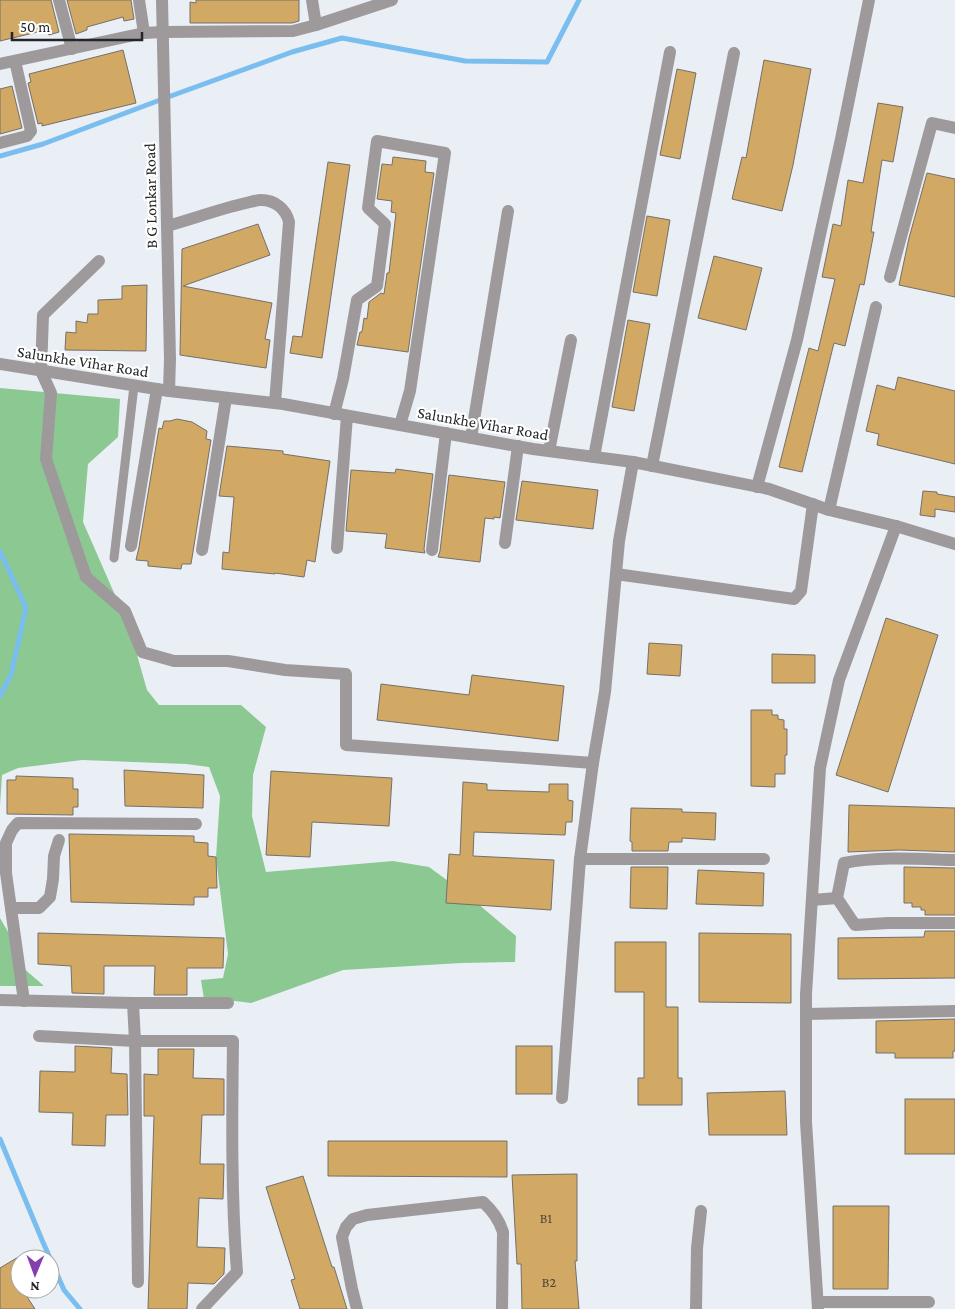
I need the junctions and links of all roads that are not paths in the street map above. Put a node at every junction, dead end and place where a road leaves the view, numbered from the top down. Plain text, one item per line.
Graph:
1 (59, 0) edge
2 (139, 0) edge
3 (162, 0) edge
4 (312, 0) edge
5 (392, 0) edge
6 (869, 0) edge
7 (316, 25) junction
8 (163, 32) junction
9 (144, 33) junction
10 (72, 49) junction
11 (670, 52) dead end
12 (734, 53) dead end
13 (15, 61) junction
14 (0, 64) edge
15 (955, 128) edge
16 (0, 143) edge
17 (508, 211) dead end
18 (167, 226) junction
19 (99, 261) dead end
20 (890, 277) dead end
21 (876, 307) dead end
22 (571, 340) dead end
23 (0, 364) edge
24 (41, 371) junction
25 (134, 386) junction
26 (163, 390) junction
27 (226, 398) junction
28 (275, 403) junction
29 (334, 414) junction
30 (348, 416) junction
31 (400, 425) junction
32 (446, 433) junction
33 (471, 438) junction
34 (518, 446) junction
35 (549, 451) junction
36 (594, 457) junction
37 (633, 462) junction
38 (652, 466) junction
39 (758, 487) junction
40 (813, 504) junction
41 (829, 510) junction
42 (896, 526) junction
43 (505, 543) dead end
44 (955, 544) edge
45 (131, 546) dead end
46 (338, 548) dead end
47 (202, 550) dead end
48 (432, 550) dead end
49 (114, 558) dead end
50 (616, 574) junction
51 (593, 763) junction
52 (196, 824) dead end
53 (59, 840) dead end
54 (580, 859) junction
55 (764, 859) dead end
56 (955, 860) edge
57 (837, 898) junction
58 (812, 900) junction
59 (11, 908) junction
60 (955, 923) edge
61 (0, 1000) edge
62 (24, 1001) junction
63 (133, 1003) junction
64 (228, 1003) dead end
65 (955, 1011) edge
66 (806, 1014) junction
67 (39, 1036) dead end
68 (135, 1041) junction
69 (562, 1098) dead end
70 (701, 1211) dead end
71 (138, 1282) dead end
72 (929, 1302) dead end
73 (818, 1306) edge
74 (202, 1309) edge
75 (357, 1309) edge
76 (502, 1309) edge
77 (696, 1309) edge

1 - 10 street
2 - 9 street
3 - 8 street, B G Lonkar Road
4 - 7 street
5 - 7 street
6 - 39 street
7 - 8 street
8 - 9 street
8 - 18 street, B G Lonkar Road
9 - 10 street
10 - 13 street
11 - 36 street
12 - 38 street
13 - 14 street
13 - 16 street
15 - 20 street
17 - 33 street
18 - 26 street, B G Lonkar Road
18 - 28 street
19 - 24 street
21 - 41 street
22 - 35 street
23 - 24 street, Salunkhe Vihar Road
24 - 25 street, Salunkhe Vihar Road
24 - 51 street
25 - 26 street, Salunkhe Vihar Road
25 - 49 lane
26 - 27 street, Salunkhe Vihar Road
26 - 45 street, B G Lonkar Road
27 - 28 street, Salunkhe Vihar Road
27 - 47 street
28 - 29 street, Salunkhe Vihar Road
29 - 30 street, Salunkhe Vihar Road
29 - 31 street
30 - 31 street, Salunkhe Vihar Road
30 - 46 street
31 - 32 street, Salunkhe Vihar Road
32 - 33 street, Salunkhe Vihar Road
32 - 48 street
33 - 34 street, Salunkhe Vihar Road
34 - 35 street, Salunkhe Vihar Road
34 - 43 street
35 - 36 street, Salunkhe Vihar Road
36 - 37 street, Salunkhe Vihar Road
37 - 38 street, Salunkhe Vihar Road
37 - 50 street
38 - 39 street, Salunkhe Vihar Road
39 - 40 street, Salunkhe Vihar Road
40 - 41 street, Salunkhe Vihar Road
40 - 50 street
41 - 42 street, Salunkhe Vihar Road
42 - 44 street, Salunkhe Vihar Road
42 - 58 street
50 - 51 street
51 - 54 street
52 - 59 street
53 - 59 street
54 - 55 street
54 - 69 street
56 - 57 street
57 - 58 street
57 - 60 street
58 - 66 street
59 - 62 street
61 - 62 street
62 - 63 street
63 - 64 street
63 - 68 street
65 - 66 street
66 - 73 street
67 - 68 street
68 - 71 street
68 - 74 street
70 - 77 street
72 - 73 street
75 - 76 street

